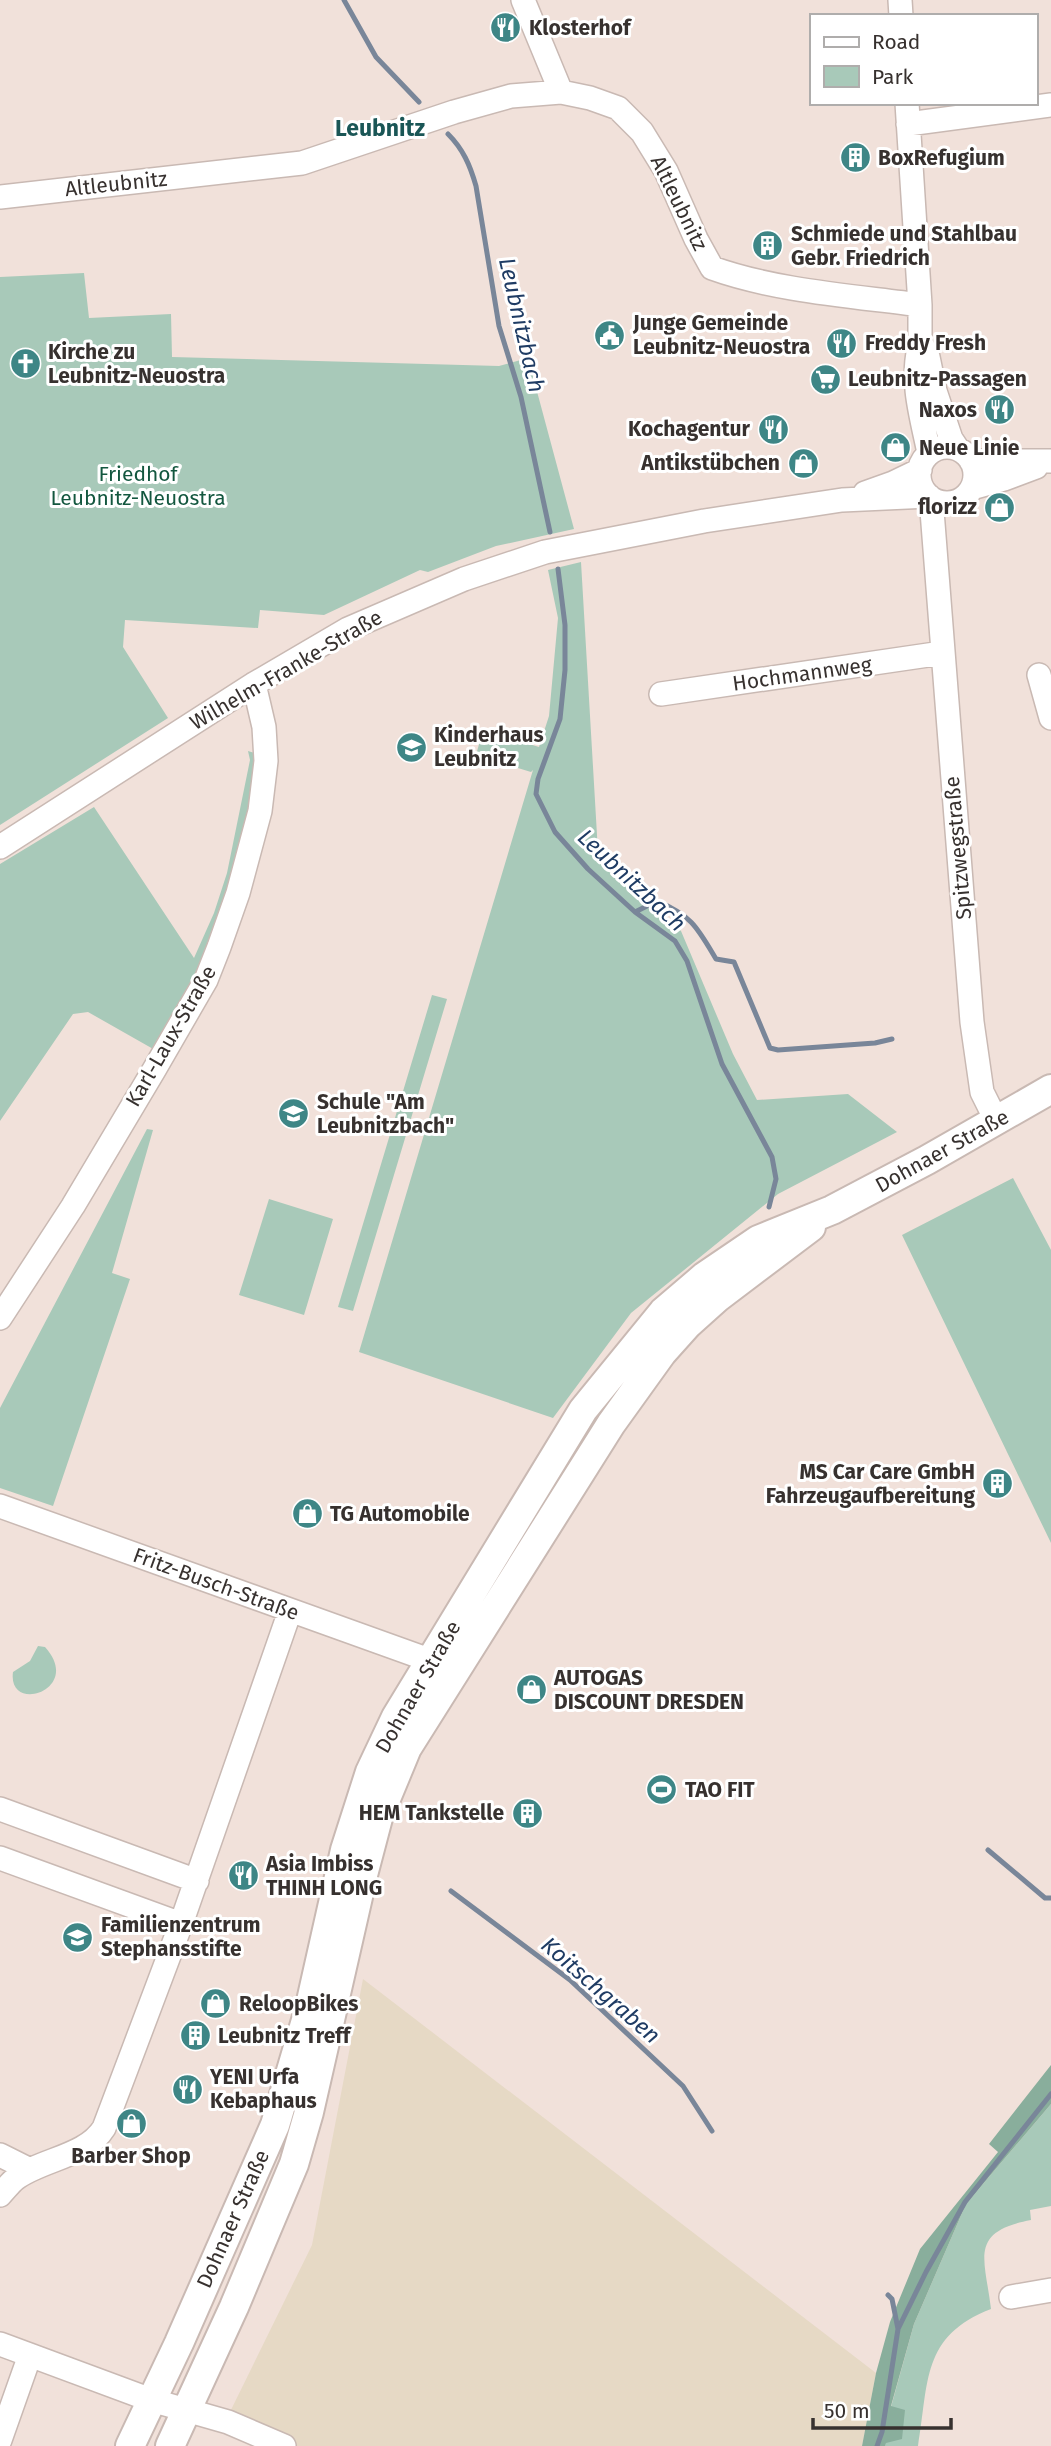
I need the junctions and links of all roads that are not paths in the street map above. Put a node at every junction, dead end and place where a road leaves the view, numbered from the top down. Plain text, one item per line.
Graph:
1 (523, 0) edge
2 (561, 92) junction
3 (1051, 105) edge
4 (908, 114) edge
5 (0, 197) edge
6 (920, 305) junction
7 (920, 341) junction
8 (964, 454) junction
9 (925, 461) junction
10 (1049, 462) edge
11 (965, 494) junction
12 (930, 497) junction
13 (842, 500) junction
14 (935, 570) junction
15 (942, 653) junction
16 (1038, 676) dead end
17 (254, 684) junction
18 (662, 694) dead end
19 (1051, 718) edge
20 (0, 847) edge
21 (1051, 1089) edge
22 (997, 1122) junction
23 (832, 1210) junction
24 (0, 1318) edge
25 (0, 1506) edge
26 (290, 1611) junction
27 (432, 1661) junction
28 (0, 1809) edge
29 (0, 1858) edge
30 (197, 1881) junction
31 (181, 1924) junction
32 (0, 2155) edge
33 (30, 2170) junction
34 (0, 2195) edge
35 (1051, 2290) edge
36 (1011, 2297) dead end
37 (0, 2344) edge
38 (30, 2355) junction
39 (151, 2400) junction
40 (186, 2410) junction
41 (0, 2440) edge
42 (130, 2446) edge
43 (170, 2446) edge
44 (284, 2446) edge

1 - 2 street
2 - 5 street, Altleubnitz
2 - 6 street, Altleubnitz
3 - 4 street
4 - 6 street
6 - 7 street
7 - 8 street
7 - 9 street
8 - 9 street
8 - 10 street
8 - 11 street
9 - 12 street
9 - 13 street, Wilhelm-Franke-Straße
10 - 11 street
11 - 12 street
11 - 14 street, Spitzwegstraße
12 - 13 street, Wilhelm-Franke-Straße
12 - 14 street, Spitzwegstraße
13 - 17 street, Wilhelm-Franke-Straße
14 - 15 street, Spitzwegstraße
15 - 18 street, Hochmannweg
15 - 22 street, Spitzwegstraße
16 - 19 street
17 - 20 street, Wilhelm-Franke-Straße
17 - 24 street, Karl-Laux-Straße
21 - 22 main road, Dohnaer Straße
22 - 23 main road, Dohnaer Straße
23 - 27 main road, Dohnaer Straße
23 - 40 main road, Dohnaer Straße
25 - 26 street, Fritz-Busch-Straße
26 - 27 street, Fritz-Busch-Straße
26 - 30 street
27 - 39 main road, Dohnaer Straße
28 - 30 street
29 - 31 street
30 - 31 street
31 - 33 street
32 - 33 street
33 - 34 street
35 - 36 street
37 - 38 street
38 - 39 street
38 - 41 street
39 - 40 street
39 - 42 main road, Dohnaer Straße
40 - 43 main road, Dohnaer Straße
40 - 44 street

